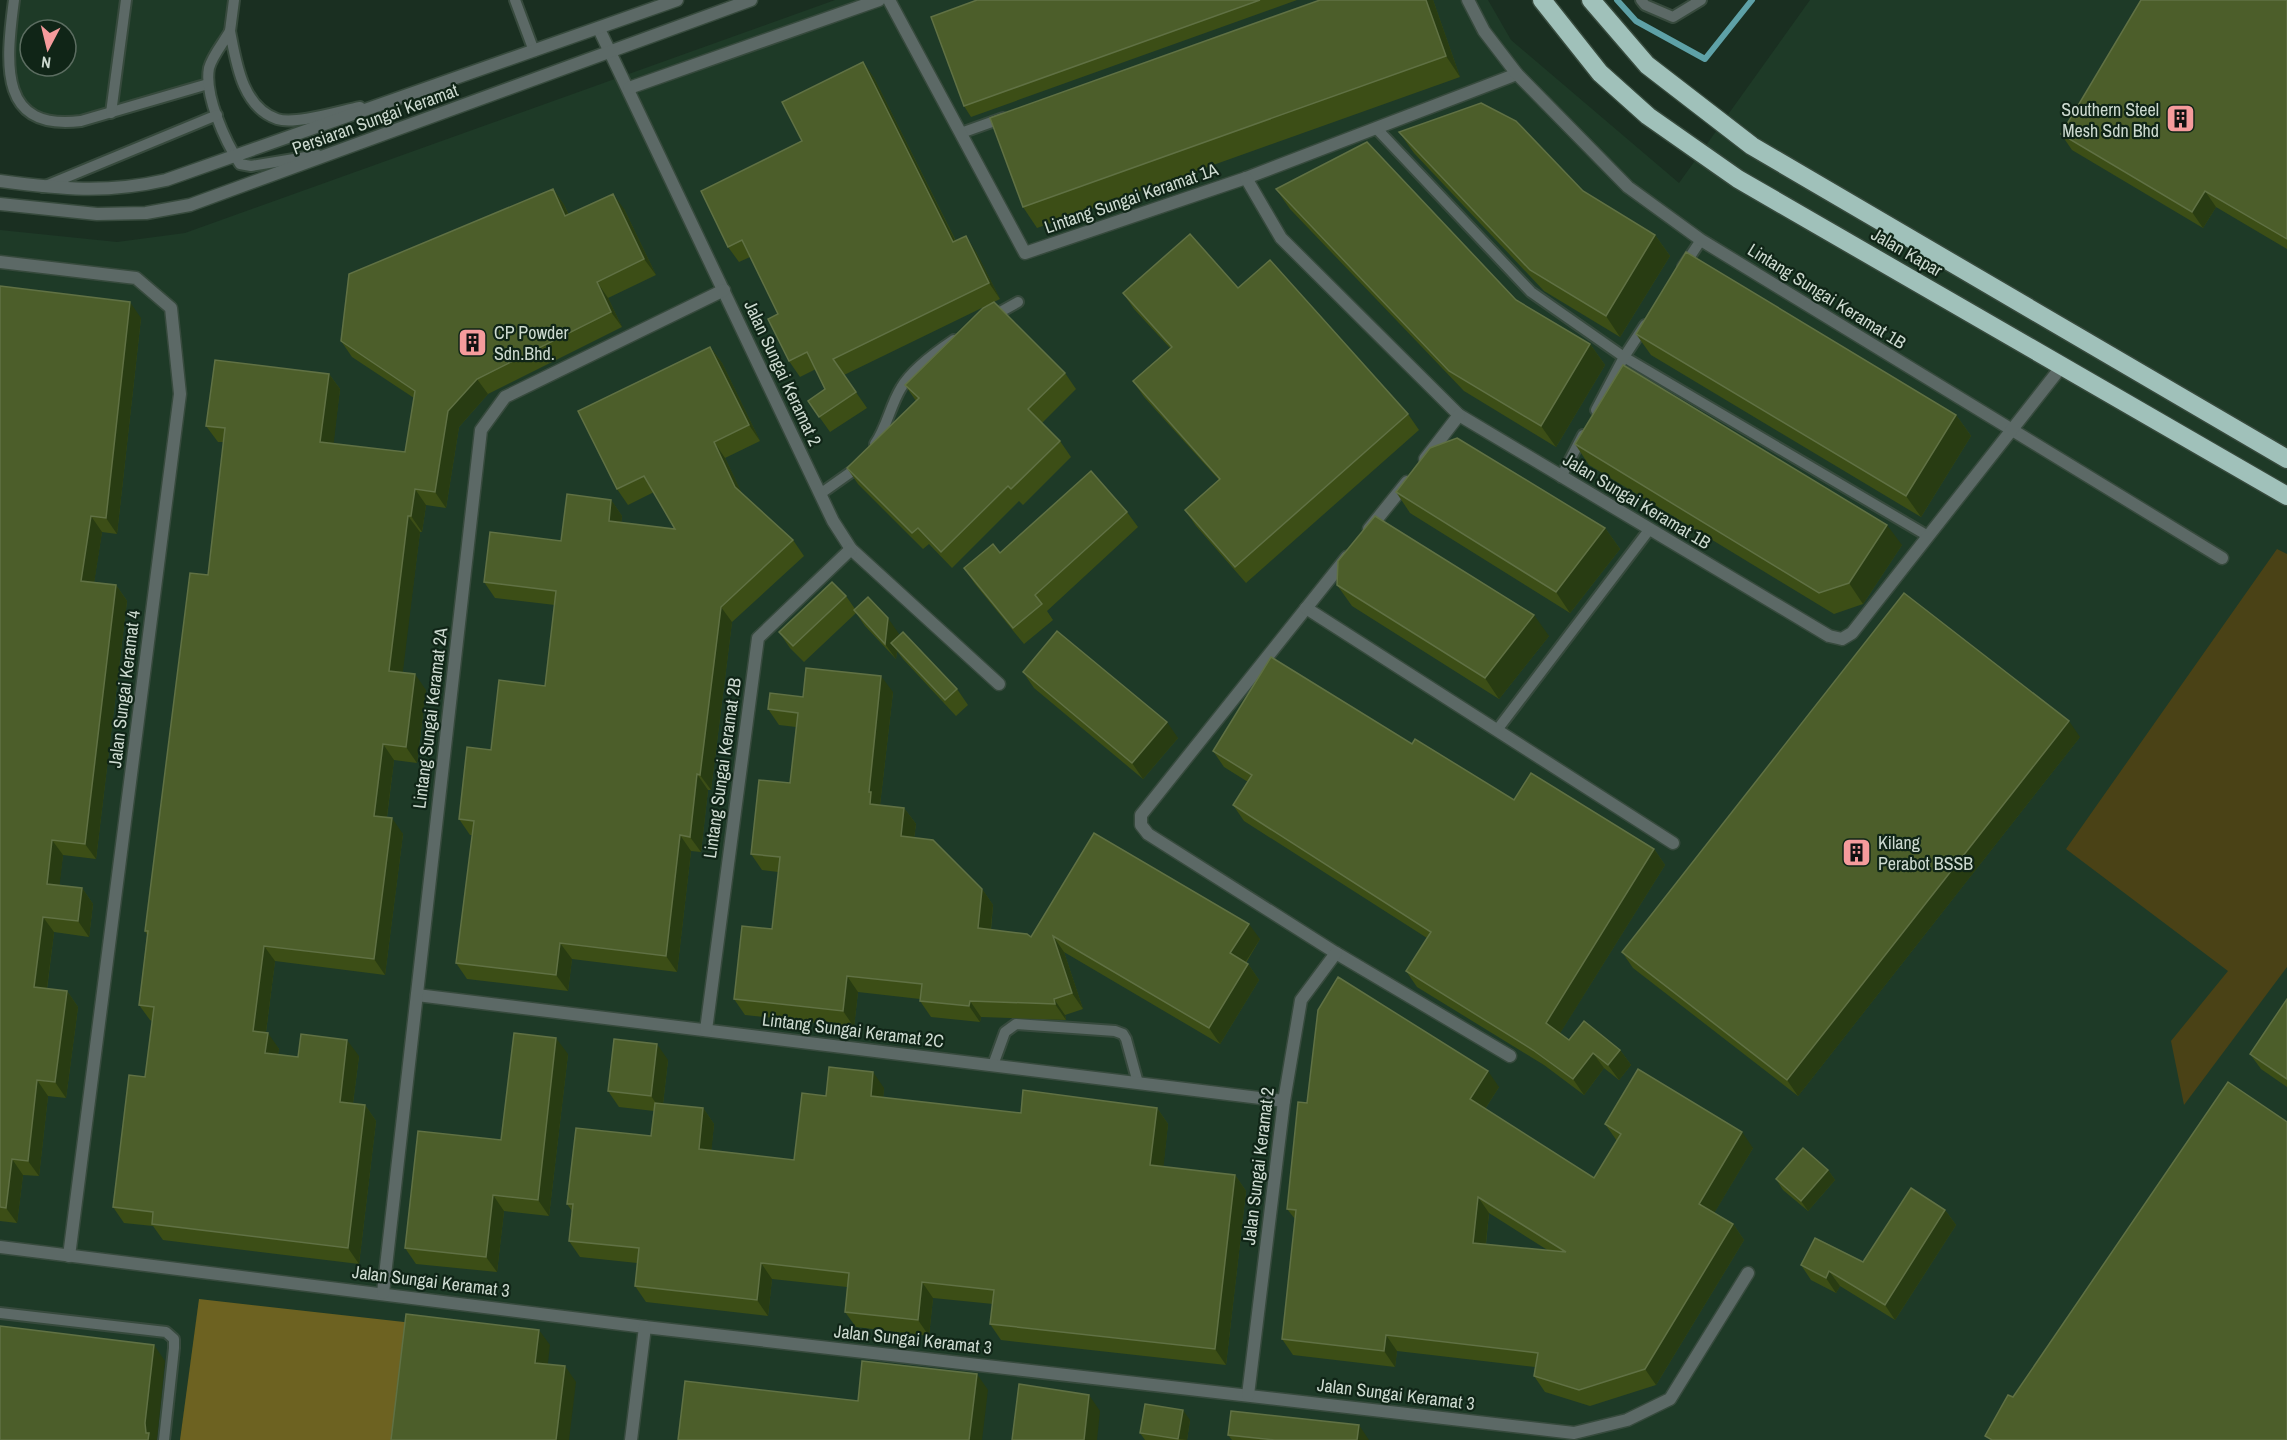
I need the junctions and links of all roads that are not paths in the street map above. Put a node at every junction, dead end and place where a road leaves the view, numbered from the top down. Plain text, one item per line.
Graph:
1 (14, 0) edge
2 (126, 0) edge
3 (234, 0) edge
4 (514, 0) edge
5 (677, 0) edge
6 (751, 0) edge
7 (879, 0) edge
8 (889, 0) edge
9 (1468, 0) edge
10 (1542, 0) edge
11 (1591, 0) edge
12 (1641, 0) edge
13 (1701, 0) edge
14 (599, 29) junction
15 (230, 31) junction
16 (534, 51) junction
17 (610, 52) junction
18 (1517, 74) junction
19 (208, 84) junction
20 (629, 88) junction
21 (384, 103) junction
22 (111, 113) junction
23 (1016, 113) edge
24 (218, 115) junction
25 (1376, 128) junction
26 (961, 133) junction
27 (234, 154) junction
28 (331, 154) junction
29 (1246, 178) junction
30 (0, 181) edge
31 (43, 187) junction
32 (0, 204) edge
33 (1701, 240) junction
34 (0, 262) edge
35 (1676, 279) edge
36 (724, 290) junction
37 (1018, 302) dead end
38 (1650, 318) edge
39 (978, 324) edge
40 (961, 335) edge
41 (1624, 357) junction
42 (2062, 366) junction
43 (1459, 415) junction
44 (2012, 432) junction
45 (2287, 459) edge
46 (1562, 477) junction
47 (820, 494) junction
48 (2287, 496) edge
49 (1649, 530) junction
50 (1928, 536) junction
51 (851, 549) junction
52 (2222, 558) dead end
53 (1306, 608) junction
54 (999, 684) dead end
55 (1497, 730) junction
56 (1673, 843) dead end
57 (1336, 953) junction
58 (417, 995) junction
59 (706, 1030) junction
60 (1510, 1056) dead end
61 (993, 1065) junction
62 (1138, 1083) junction
63 (1284, 1101) junction
64 (0, 1247) edge
65 (69, 1256) junction
66 (1748, 1273) dead end
67 (383, 1293) junction
68 (0, 1313) edge
69 (645, 1327) junction
70 (1248, 1395) junction
71 (164, 1440) edge
72 (631, 1440) edge

1 - 22 lane
2 - 22 lane
3 - 15 lane
4 - 16 lane
5 - 14 street, Persiaran Sungai Keramat
6 - 17 street, Persiaran Sungai Keramat
7 - 20 street
8 - 26 street, Lintang Sungai Keramat 1A
9 - 18 street, Lintang Sungai Keramat 1B
10 - 42 highway, Jalan Kapar
11 - 45 highway, Jalan Kapar
12 - 13 lane
14 - 16 street, Persiaran Sungai Keramat
14 - 17 street, Jalan Sungai Keramat 2
15 - 19 lane
15 - 21 lane
16 - 21 street, Persiaran Sungai Keramat
17 - 20 street, Jalan Sungai Keramat 2
17 - 28 street, Persiaran Sungai Keramat
18 - 25 street, Lintang Sungai Keramat 1A
18 - 33 street, Lintang Sungai Keramat 1B
19 - 22 lane
19 - 24 lane
20 - 36 street, Jalan Sungai Keramat 2
21 - 27 street, Persiaran Sungai Keramat
23 - 26 lane
24 - 27 lane
24 - 31 lane
25 - 29 street, Lintang Sungai Keramat 1A
25 - 41 lane
26 - 29 street, Lintang Sungai Keramat 1A
27 - 28 lane
27 - 31 street, Persiaran Sungai Keramat
28 - 32 street, Persiaran Sungai Keramat
29 - 43 street, Jalan Sungai Keramat 1B
30 - 31 street, Persiaran Sungai Keramat
33 - 35 lane
33 - 44 street, Lintang Sungai Keramat 1B
34 - 65 street, Jalan Sungai Keramat 4
36 - 47 street, Jalan Sungai Keramat 2
36 - 58 street, Lintang Sungai Keramat 2A
37 - 39 lane
38 - 41 lane
40 - 47 lane
41 - 46 lane
41 - 50 lane
42 - 44 street, Jalan Sungai Keramat 1B
42 - 48 highway, Jalan Kapar
43 - 46 street, Jalan Sungai Keramat 1B
43 - 53 street
44 - 50 street, Jalan Sungai Keramat 1B
44 - 52 street, Lintang Sungai Keramat 1B
46 - 49 street, Jalan Sungai Keramat 1B
47 - 51 street, Jalan Sungai Keramat 2
49 - 50 street, Jalan Sungai Keramat 1B
49 - 55 lane
51 - 54 street, Jalan Sungai Keramat 2
51 - 59 street, Lintang Sungai Keramat 2B
53 - 55 street
53 - 57 street
55 - 56 street
57 - 60 street
57 - 63 street, Jalan Sungai Keramat 2
58 - 59 street, Lintang Sungai Keramat 2C
58 - 67 street, Lintang Sungai Keramat 2A
59 - 61 street, Lintang Sungai Keramat 2C
61 - 62 street, Lintang Sungai Keramat 2C
61 - 62 lane
62 - 63 street, Lintang Sungai Keramat 2C
63 - 70 street, Jalan Sungai Keramat 2
64 - 65 street, Jalan Sungai Keramat 3
65 - 67 street, Jalan Sungai Keramat 3
66 - 70 street, Jalan Sungai Keramat 3
67 - 69 street, Jalan Sungai Keramat 3
68 - 71 lane
69 - 70 street, Jalan Sungai Keramat 3
69 - 72 street

